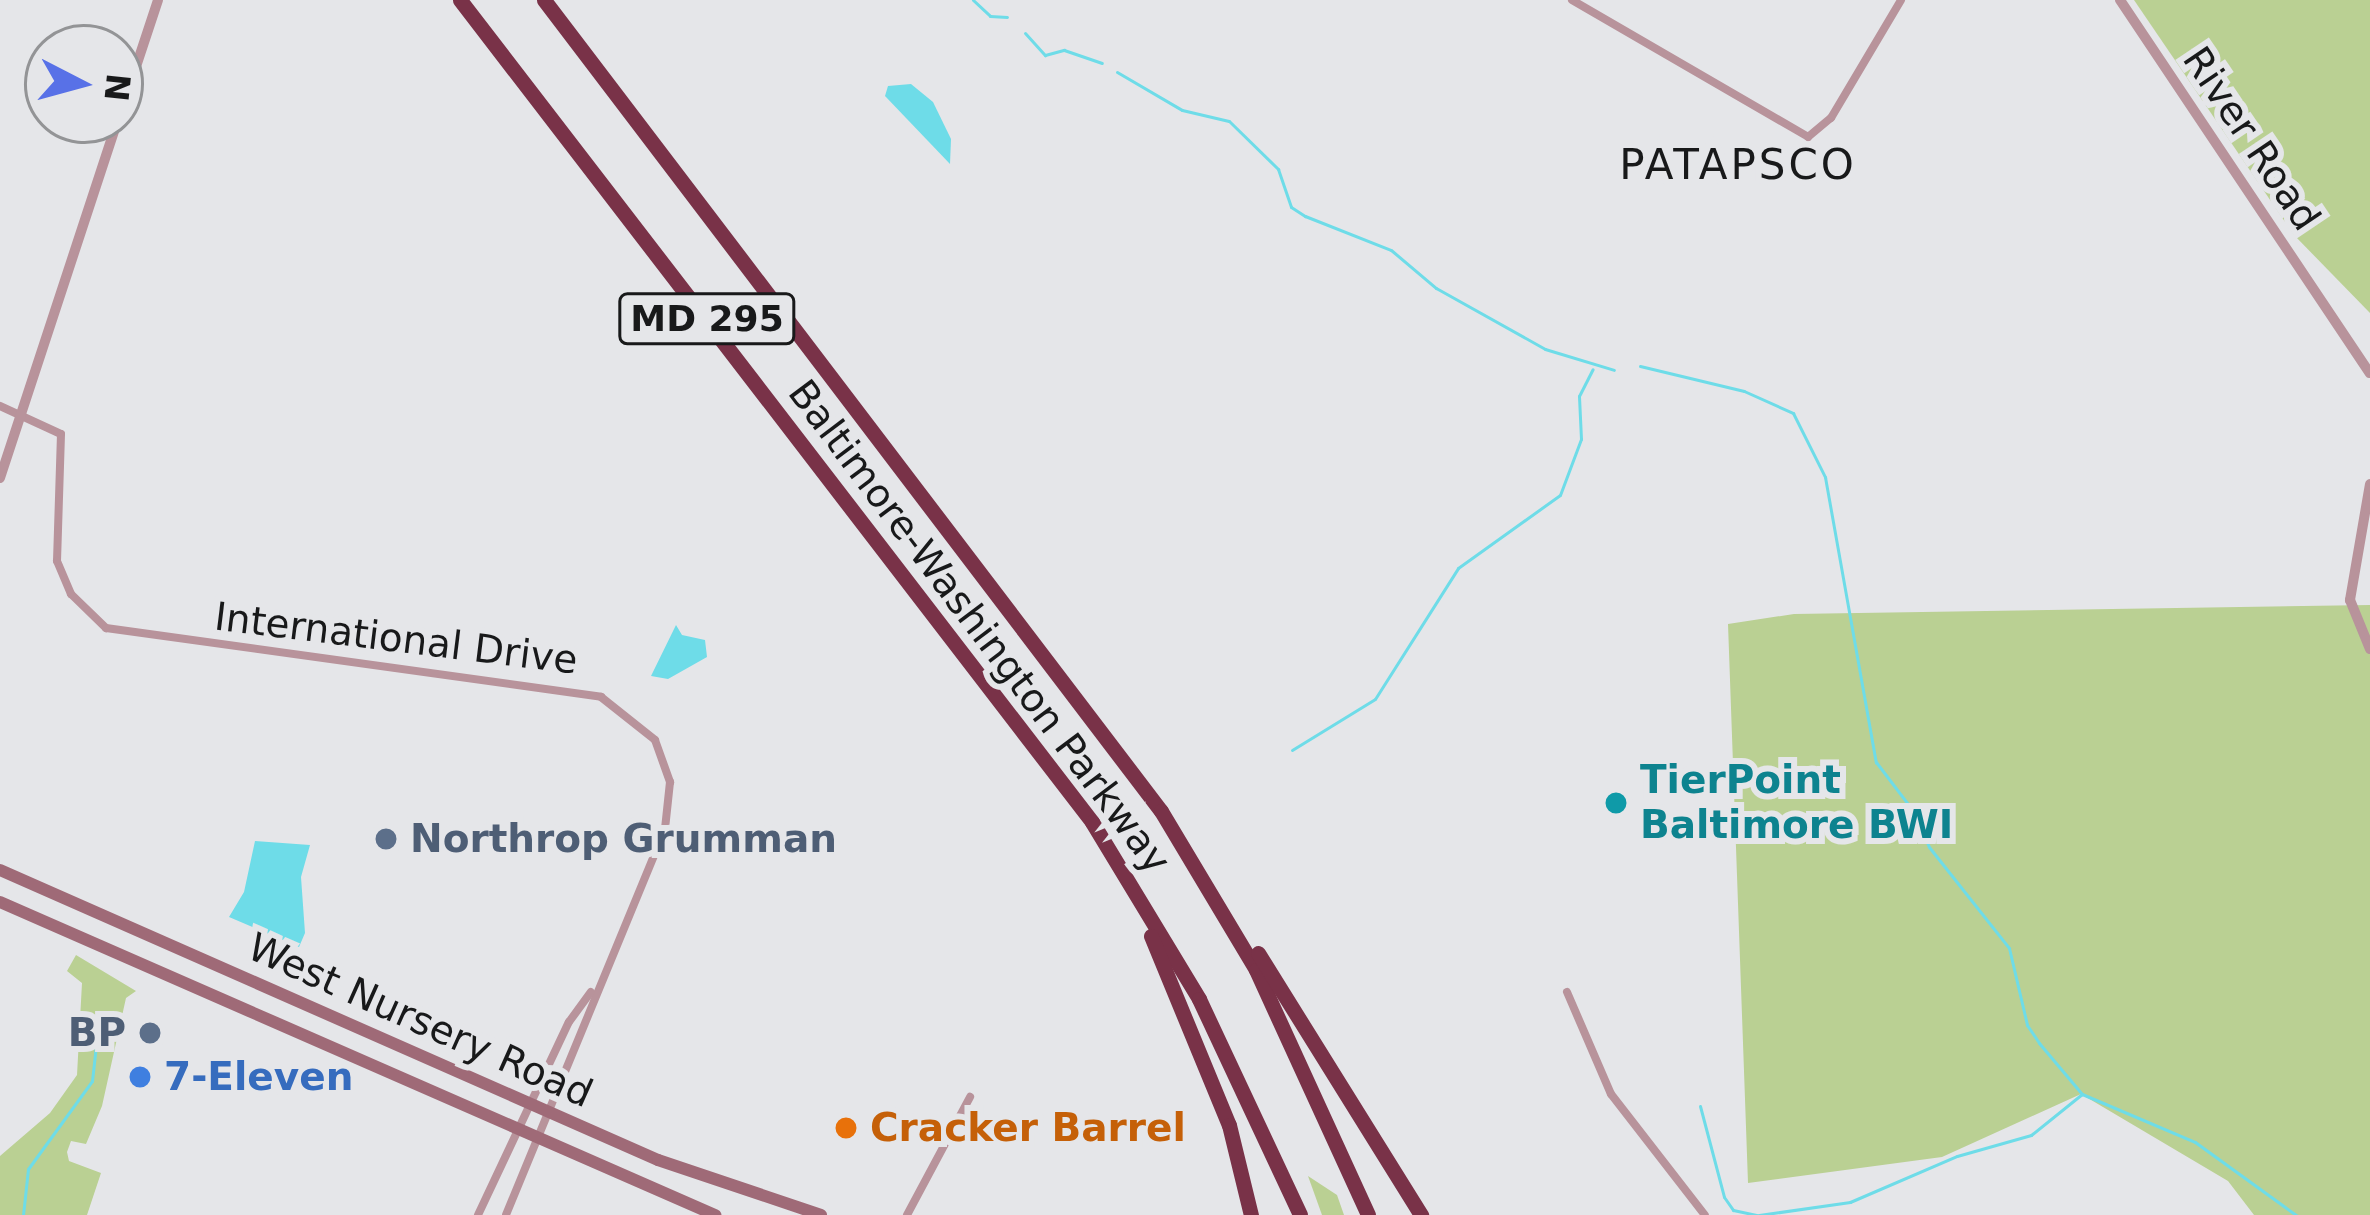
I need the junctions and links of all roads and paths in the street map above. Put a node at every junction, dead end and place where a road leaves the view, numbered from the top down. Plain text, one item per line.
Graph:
1 (158, 0) edge
2 (460, 0) edge
3 (532, 0) edge
4 (544, 0) edge
5 (1572, 0) edge
6 (1901, 0) edge
7 (2120, 0) edge
8 (144, 42) edge
9 (605, 80) junction
10 (110, 144) edge
11 (2370, 374) edge
12 (0, 406) edge
13 (22, 413) junction
14 (0, 478) edge
15 (2370, 484) edge
16 (2370, 649) edge
17 (1049, 770) junction
18 (1161, 811) junction
19 (0, 870) edge
20 (0, 902) edge
21 (593, 989) junction
22 (1567, 992) dead end
23 (970, 1097) dead end
24 (529, 1103) junction
25 (550, 1113) junction
26 (516, 1131) junction
27 (539, 1142) junction
28 (478, 1215) edge
29 (506, 1215) edge
30 (715, 1215) edge
31 (821, 1215) edge
32 (907, 1215) edge
33 (1251, 1215) edge
34 (1300, 1215) edge
35 (1368, 1215) edge
36 (1421, 1215) edge
37 (1705, 1215) edge

1 - 8 street
2 - 17 highway, Baltimore-Washington Parkway / MD 295
3 - 9 highway
4 - 9 highway, Baltimore-Washington Parkway / MD 295
5 - 6 street
7 - 11 street, River Road
9 - 18 highway, Baltimore-Washington Parkway / MD 295
10 - 13 street
12 - 13 street
13 - 14 street
13 - 21 street, International Drive
15 - 16 street
17 - 33 highway
17 - 34 highway, Baltimore-Washington Parkway / MD 295
18 - 35 highway, Baltimore-Washington Parkway / MD 295
18 - 36 highway
19 - 24 main road, West Nursery Road
20 - 26 main road, West Nursery Road
21 - 24 street, International Drive
21 - 25 street, International Drive
22 - 37 street
23 - 32 street
24 - 25 main road, West Nursery Road
24 - 26 street, International Drive
25 - 27 street, International Drive
25 - 31 main road, West Nursery Road
26 - 27 main road, West Nursery Road
26 - 28 street, International Drive
27 - 29 street, International Drive
27 - 30 main road, West Nursery Road

